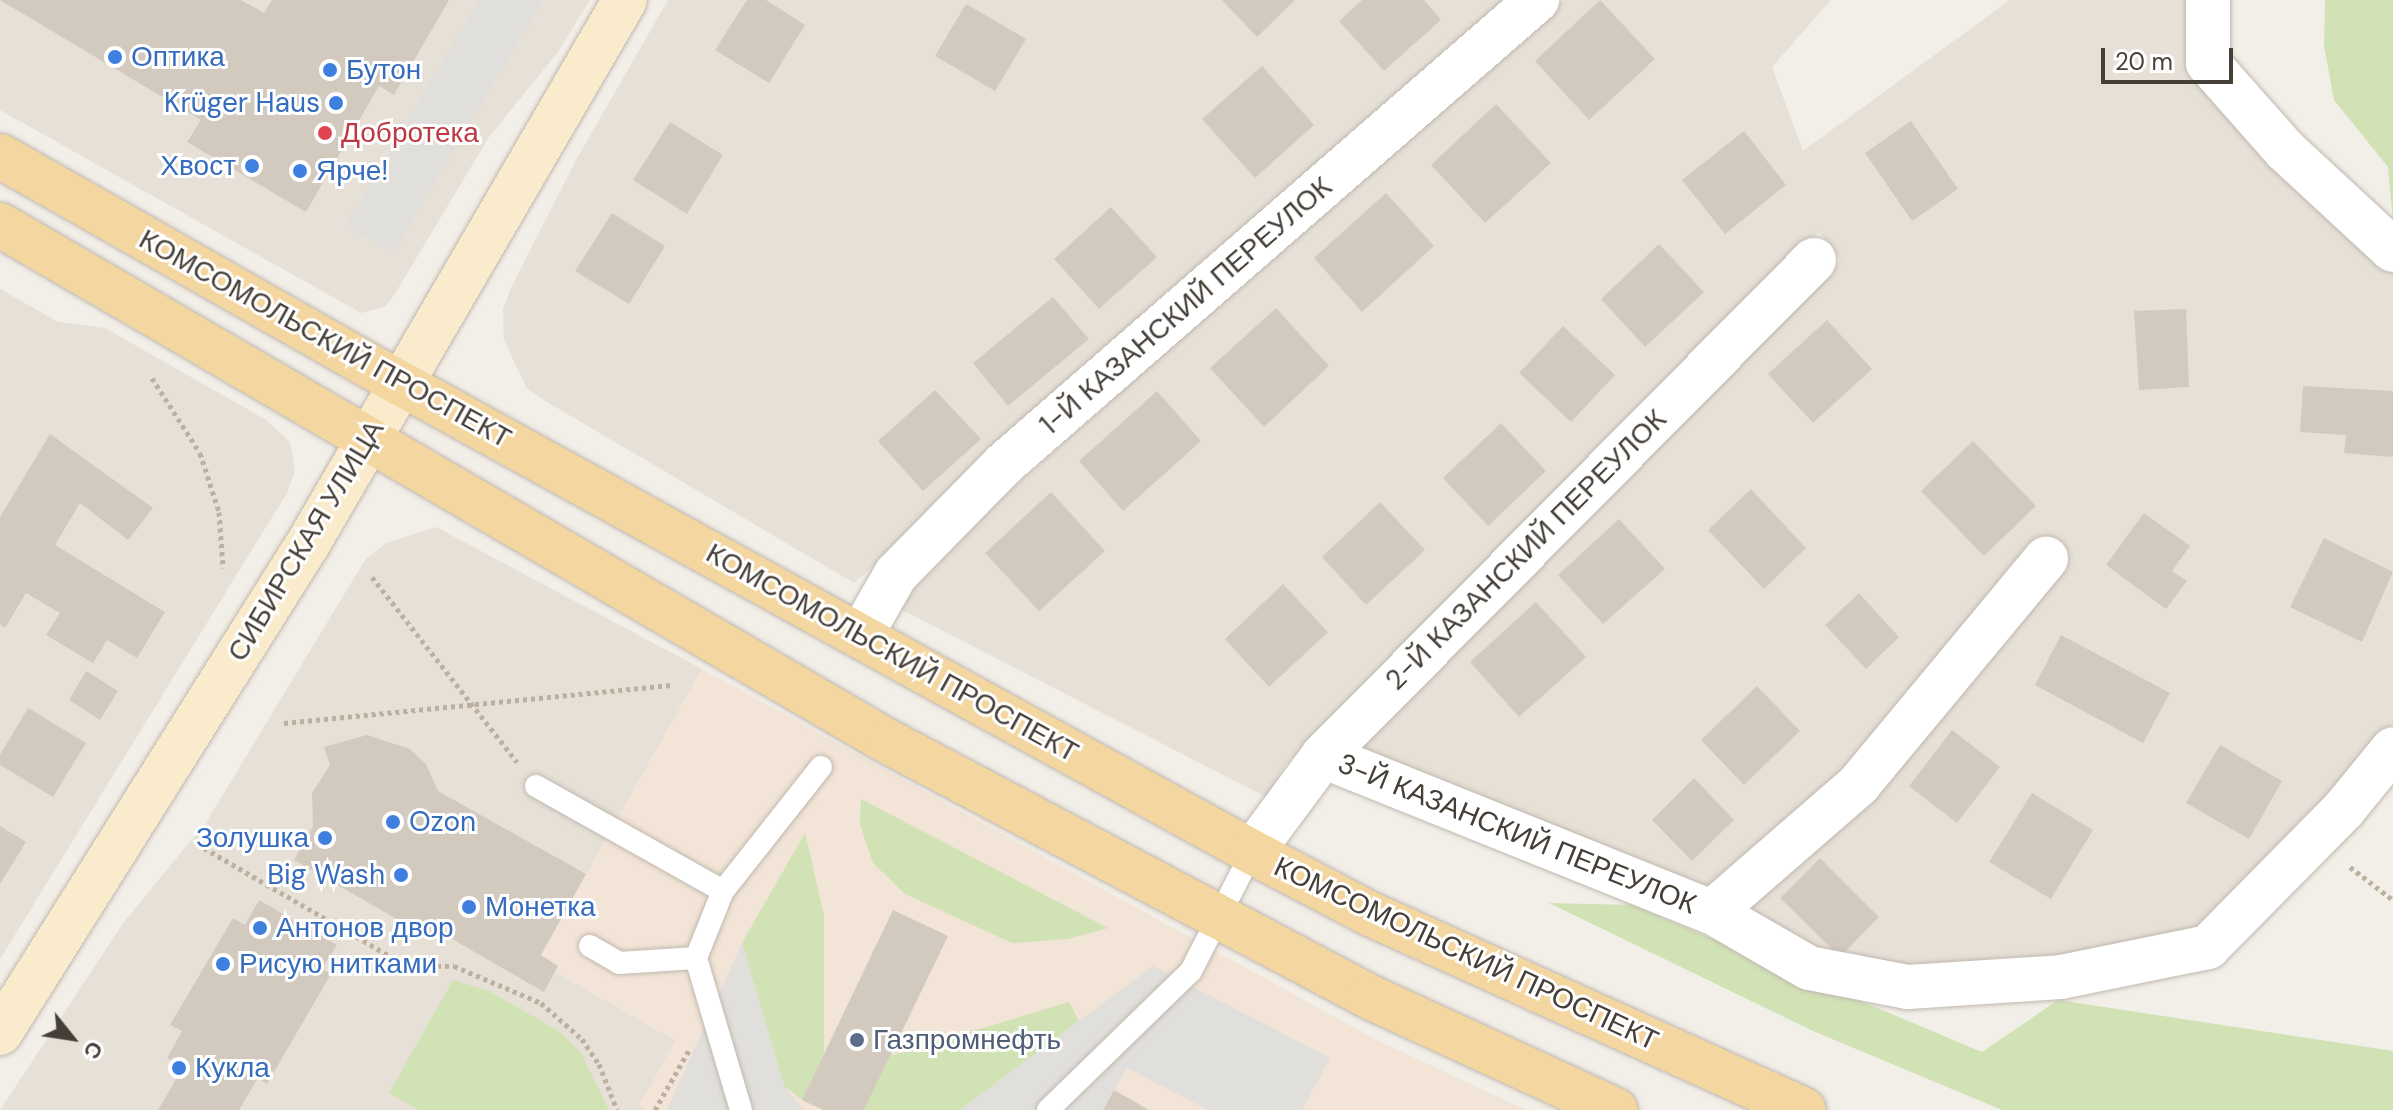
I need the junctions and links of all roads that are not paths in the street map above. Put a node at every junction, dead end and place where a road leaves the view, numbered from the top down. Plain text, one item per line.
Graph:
1 (625, 0) edge
2 (1537, 0) edge
3 (2208, 0) edge
4 (0, 156) edge
5 (0, 225) edge
6 (2393, 250) edge
7 (1814, 260) dead end
8 (400, 383) junction
9 (368, 439) junction
10 (2046, 559) dead end
11 (861, 635) junction
12 (2393, 749) edge
13 (1323, 756) junction
14 (821, 767) dead end
15 (536, 786) road end
16 (1252, 852) junction
17 (723, 891) junction
18 (1712, 912) junction
19 (1219, 917) junction
20 (590, 946) dead end
21 (696, 958) junction
22 (0, 1033) edge
23 (741, 1110) edge
24 (1048, 1110) edge
25 (1615, 1110) edge
26 (1804, 1110) edge

1 - 8 main road, СИБИРСКАЯ УЛИЦА
2 - 11 street, 1-Й КАЗАНСКИЙ ПЕРЕУЛОК
3 - 6 street
4 - 8 main road, КОМСОМОЛЬСКИЙ ПРОСПЕКТ
5 - 9 main road
7 - 13 street, 2-Й КАЗАНСКИЙ ПЕРЕУЛОК
8 - 9 main road, СИБИРСКАЯ УЛИЦА
8 - 11 main road, КОМСОМОЛЬСКИЙ ПРОСПЕКТ
9 - 19 main road
9 - 22 main road, СИБИРСКАЯ УЛИЦА
10 - 18 street, 3-Й КАЗАНСКИЙ ПЕРЕУЛОК
11 - 16 main road, КОМСОМОЛЬСКИЙ ПРОСПЕКТ
12 - 18 street, 3-Й КАЗАНСКИЙ ПЕРЕУЛОК
13 - 16 street, 2-Й КАЗАНСКИЙ ПЕРЕУЛОК
13 - 18 street, 3-Й КАЗАНСКИЙ ПЕРЕУЛОК
14 - 17 lane
15 - 17 lane
16 - 19 lane
16 - 26 main road, КОМСОМОЛЬСКИЙ ПРОСПЕКТ
17 - 21 lane
19 - 24 lane
19 - 25 main road
20 - 21 lane
21 - 23 lane

